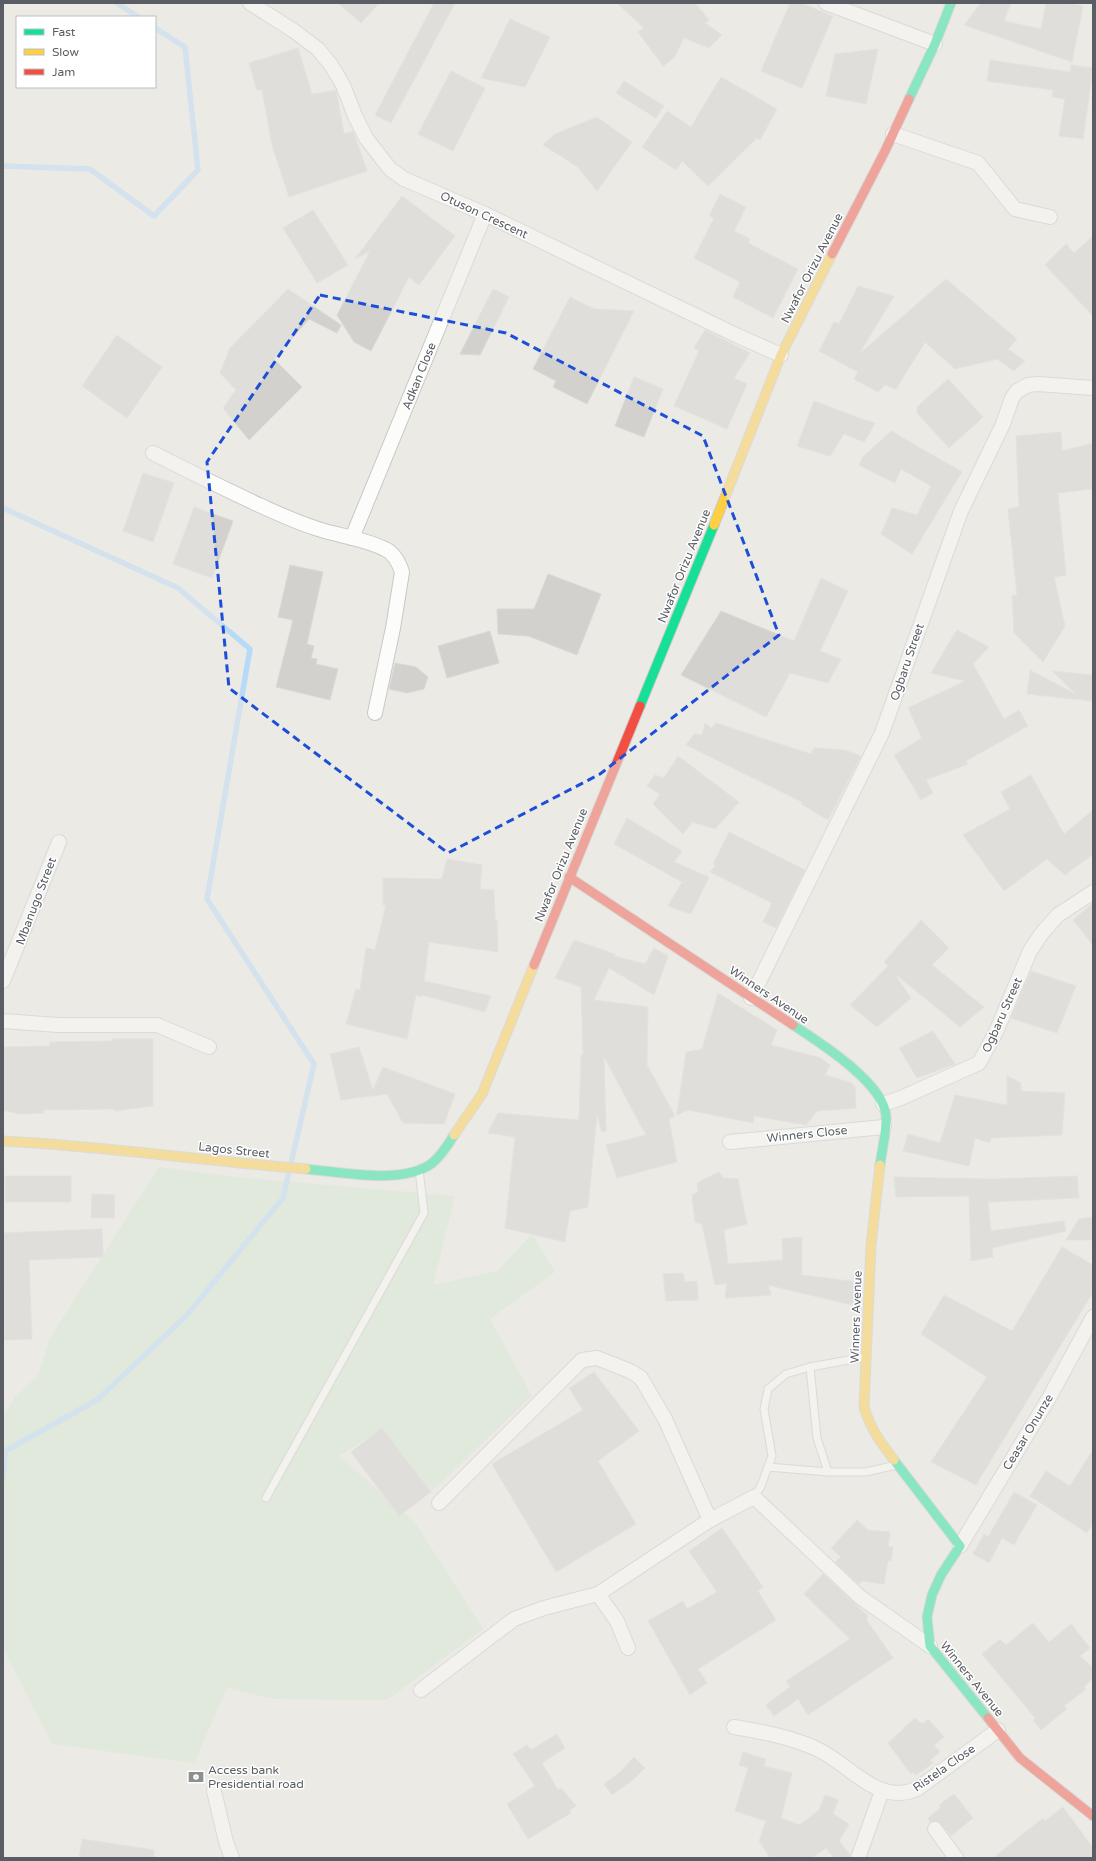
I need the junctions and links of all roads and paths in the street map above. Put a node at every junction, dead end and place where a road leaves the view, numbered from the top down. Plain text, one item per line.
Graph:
1 (250, 3) edge
2 (826, 3) edge
3 (951, 3) edge
4 (935, 44) junction
5 (893, 134) junction
6 (485, 214) junction
7 (1050, 217) dead end
8 (781, 355) junction
9 (1093, 388) edge
10 (153, 453) dead end
11 (352, 538) junction
12 (375, 713) dead end
13 (59, 842) dead end
14 (569, 877) junction
15 (1093, 892) edge
16 (3, 981) edge
17 (751, 998) junction
18 (3, 1021) edge
19 (209, 1046) dead end
20 (883, 1104) junction
21 (884, 1127) junction
22 (3, 1141) edge
23 (450, 1142) joint
24 (730, 1142) dead end
25 (419, 1170) junction
26 (1093, 1317) edge
27 (866, 1357) junction
28 (810, 1367) junction
29 (896, 1465) junction
30 (768, 1467) junction
31 (828, 1472) junction
32 (754, 1497) junction
33 (266, 1498) dead end
34 (439, 1503) dead end
35 (710, 1520) junction
36 (960, 1546) junction
37 (598, 1594) junction
38 (930, 1646) junction
39 (628, 1648) dead end
40 (421, 1690) dead end
41 (734, 1727) dead end
42 (998, 1730) junction
43 (214, 1791) dead end
44 (882, 1791) junction
45 (1093, 1816) edge
46 (935, 1829) dead end
47 (232, 1858) edge
48 (858, 1858) edge
49 (956, 1858) edge

1 - 6 street, Otuson Crescent
2 - 4 street
3 - 4 street, Nwafor Orizu Avenue
4 - 5 street, Nwafor Orizu Avenue
5 - 7 street
5 - 8 street, Nwafor Orizu Avenue
6 - 8 street, Otuson Crescent
6 - 11 street, Adkan Close
8 - 14 street, Nwafor Orizu Avenue
9 - 17 street, Ogbaru Street
10 - 11 street
11 - 12 street
13 - 16 street, Mbanugo Street
14 - 17 street, Winners Avenue
14 - 23 street, Nwafor Orizu Avenue
15 - 20 street, Ogbaru Street
17 - 20 street, Winners Avenue
18 - 19 street
20 - 21 street, Winners Avenue
21 - 24 street, Winners Close
21 - 27 street, Winners Avenue
22 - 25 street, Lagos Street
23 - 25 street, Lagos Street
25 - 33 lane
26 - 36 street, Ceasar Onunze
27 - 28 lane
27 - 29 street, Winners Avenue
28 - 30 lane
28 - 31 lane
29 - 31 lane
29 - 36 street, Winners Avenue
30 - 31 lane
30 - 32 lane
32 - 35 street
32 - 38 street
34 - 35 street
35 - 37 street
36 - 38 street, Winners Avenue
37 - 39 street
37 - 40 street
38 - 42 street, Winners Avenue
41 - 44 street, Ristela Close
42 - 44 street, Ristela Close
42 - 45 street, Winners Avenue
43 - 47 street
44 - 48 street
46 - 49 street

